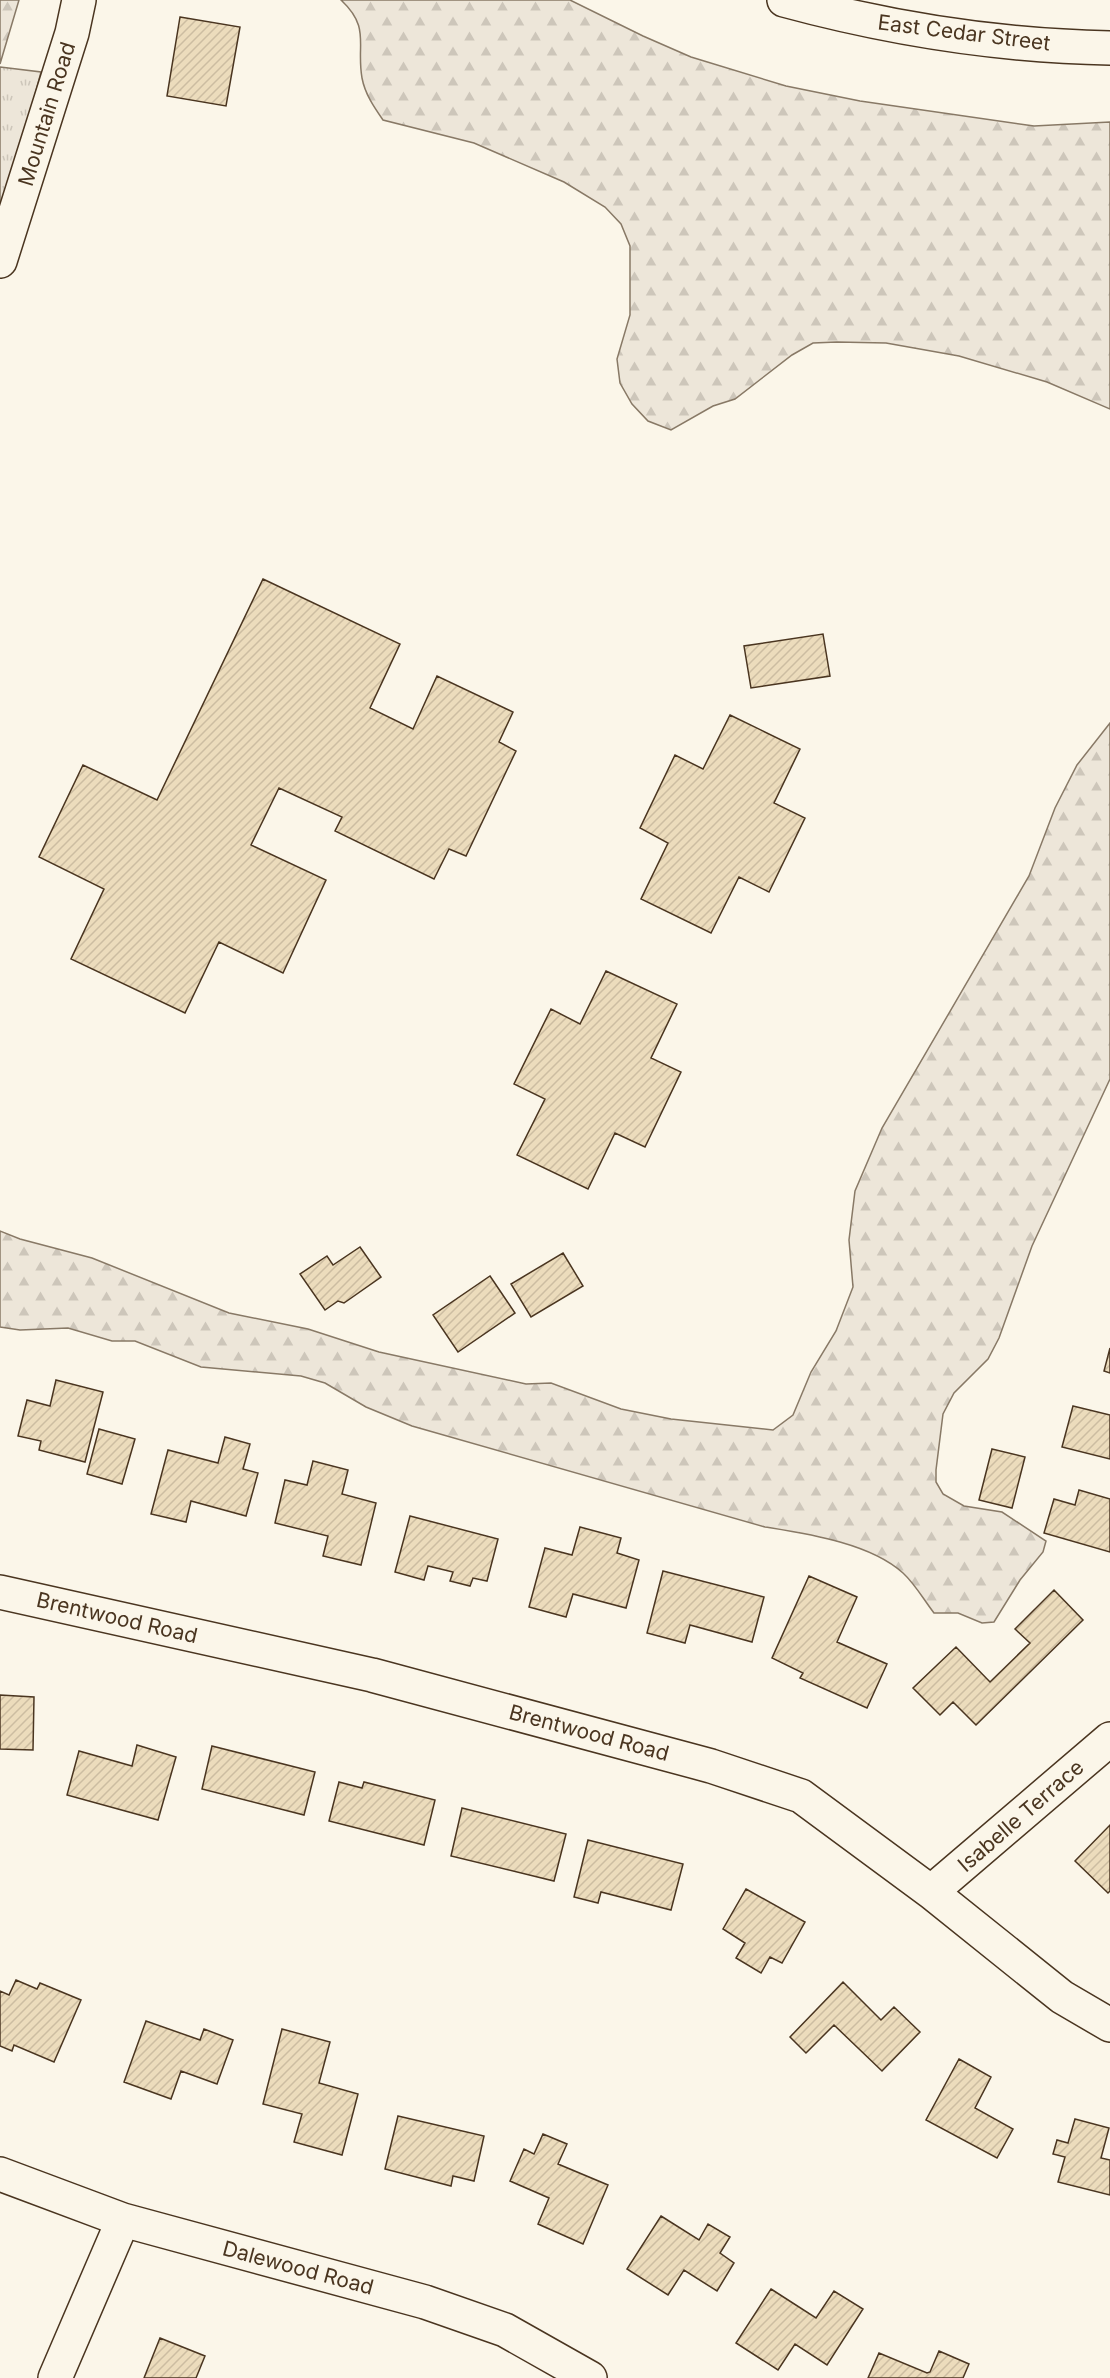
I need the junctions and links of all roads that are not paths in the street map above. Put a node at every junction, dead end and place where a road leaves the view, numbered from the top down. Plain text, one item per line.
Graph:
1 (80, 0) edge
2 (784, 0) edge
3 (1110, 48) edge
4 (0, 261) edge
5 (0, 1592) edge
6 (1110, 1738) edge
7 (931, 1892) junction
8 (1110, 2025) edge
9 (0, 2174) edge
10 (123, 2220) junction
11 (55, 2378) edge
12 (590, 2378) edge

1 - 4 street, Mountain Road
2 - 3 street, East Cedar Street
5 - 7 street, Brentwood Road
6 - 7 street, Isabelle Terrace
7 - 8 street, Brentwood Road
9 - 10 street, Dalewood Road
10 - 11 street
10 - 12 street, Dalewood Road

